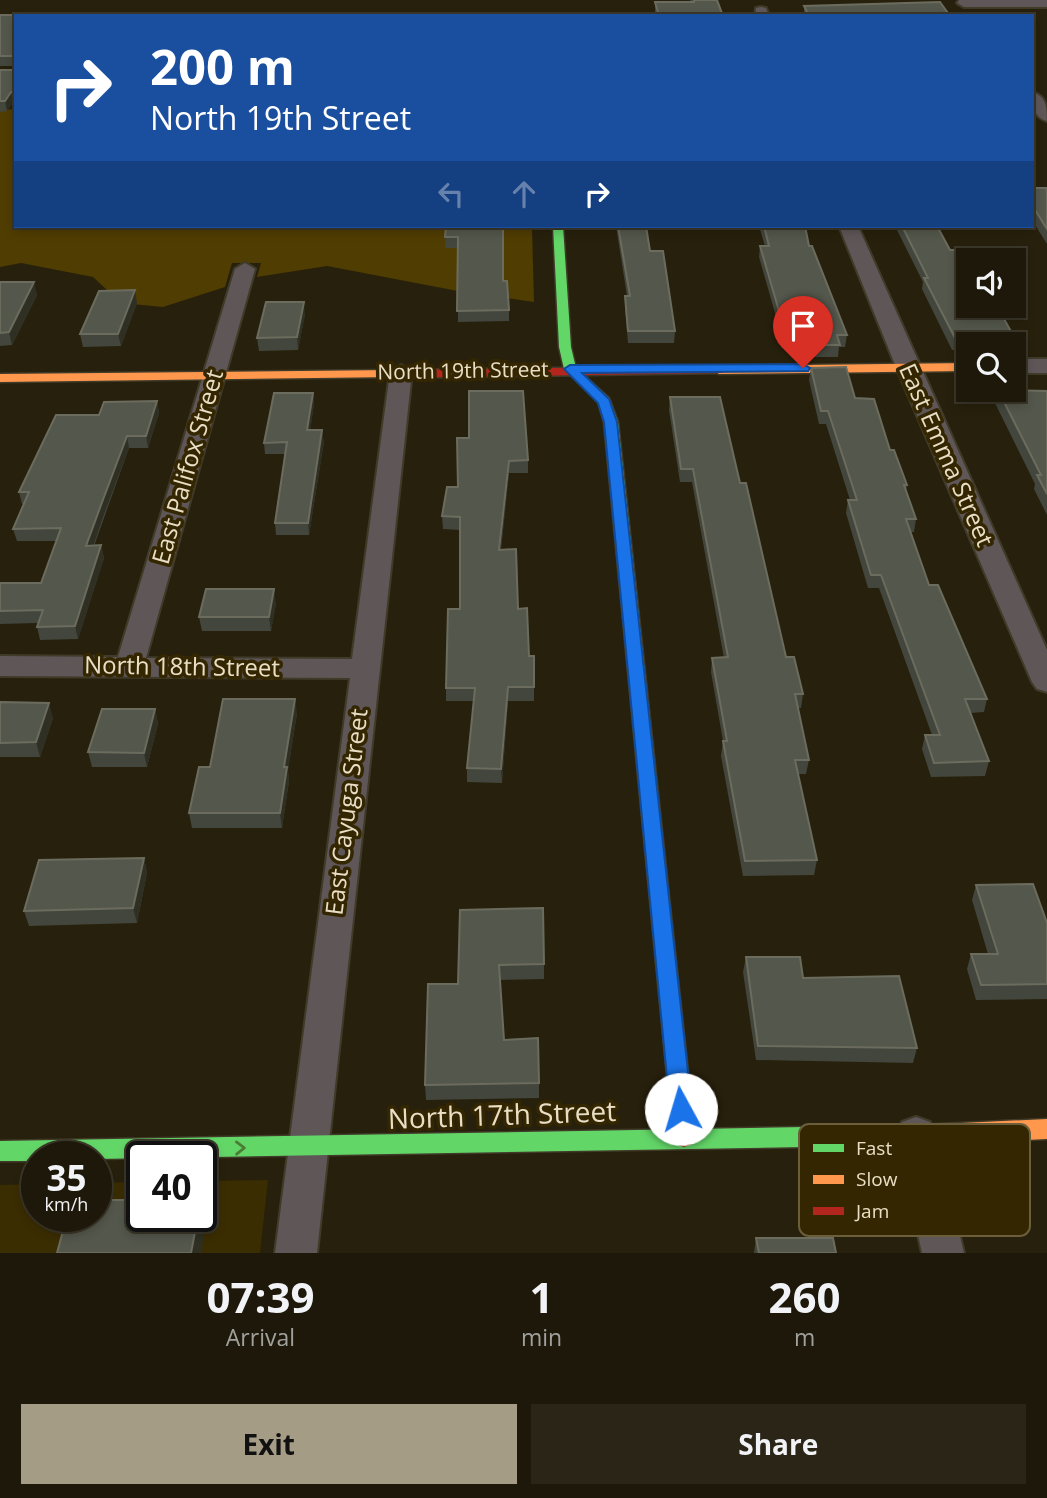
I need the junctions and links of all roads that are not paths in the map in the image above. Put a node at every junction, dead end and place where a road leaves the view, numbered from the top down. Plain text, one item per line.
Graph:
1 (963, 2) edge
2 (1047, 3) edge
3 (1034, 100) edge
4 (1047, 116) edge
5 (558, 228) edge
6 (849, 228) edge
7 (245, 269) dead end
8 (1026, 366) edge
9 (1047, 366) edge
10 (907, 367) junction
11 (956, 367) edge
12 (570, 369) junction
13 (401, 372) junction
14 (216, 375) junction
15 (0, 378) edge
16 (130, 665) junction
17 (0, 666) edge
18 (364, 669) junction
19 (1047, 682) edge
20 (684, 1136) junction
21 (799, 1136) edge
22 (307, 1147) junction
23 (0, 1151) edge
24 (296, 1253) edge

1 - 2 street
3 - 4 street
5 - 12 street
6 - 10 street, East Emma Street
7 - 14 street, East Palifox Street
8 - 9 street
10 - 11 street, North 19th Street
10 - 12 street, North 19th Street
10 - 19 street, East Emma Street
12 - 13 street, North 19th Street
12 - 20 street
13 - 14 street, North 19th Street
13 - 18 street, East Cayuga Street
14 - 15 street, North 19th Street
14 - 16 street, East Palifox Street
16 - 17 street, North 18th Street
16 - 18 street, North 18th Street
18 - 22 street, East Cayuga Street
20 - 21 street, North 17th Street
20 - 22 street, North 17th Street
23 -> 22 street, North 17th Street
22 - 24 street, East Cayuga Street

